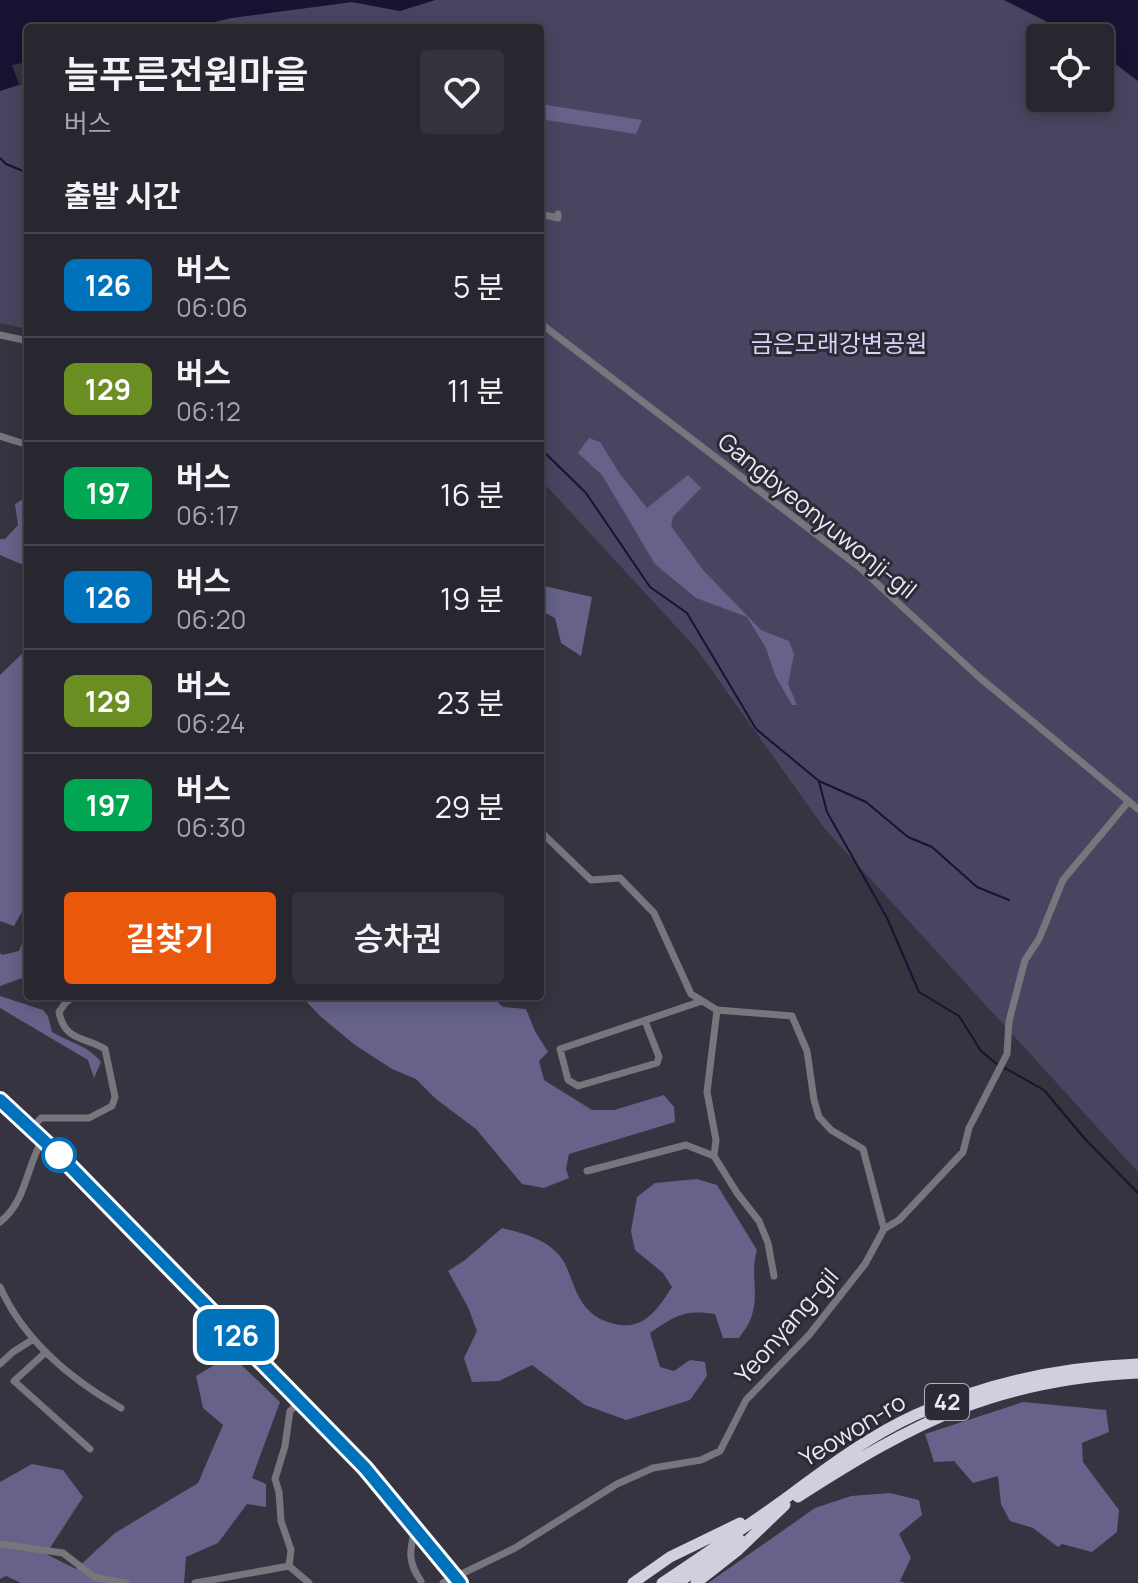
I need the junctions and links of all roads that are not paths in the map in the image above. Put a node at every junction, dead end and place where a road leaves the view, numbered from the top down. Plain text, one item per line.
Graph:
1 (558, 214) dead end
2 (544, 215) edge
3 (544, 326) edge
4 (0, 335) edge
5 (24, 340) edge
6 (0, 436) edge
7 (24, 444) edge
8 (1129, 801) junction
9 (1138, 809) edge
10 (544, 835) edge
11 (69, 1000) edge
12 (702, 1001) junction
13 (717, 1010) junction
14 (645, 1021) junction
15 (0, 1100) edge
16 (32, 1128) junction
17 (43, 1139) junction
18 (714, 1156) junction
19 (587, 1171) dead end
20 (0, 1222) edge
21 (884, 1229) junction
22 (774, 1276) dead end
23 (0, 1287) edge
24 (32, 1340) junction
25 (46, 1352) junction
26 (0, 1364) edge
27 (1138, 1364) edge
28 (1138, 1373) edge
29 (300, 1402) junction
30 (121, 1408) dead end
31 (90, 1449) dead end
32 (782, 1504) junction
33 (415, 1530) junction
34 (0, 1544) edge
35 (289, 1566) junction
36 (456, 1580) edge
37 (421, 1582) edge
38 (126, 1583) edge
39 (195, 1583) edge
40 (309, 1583) edge
41 (443, 1583) edge
42 (633, 1583) edge
43 (662, 1583) edge
44 (678, 1583) edge
45 (696, 1583) edge

1 - 2 street
3 - 8 street, Gangbyeonyuwonji-gil
4 - 5 street
6 - 7 street
8 - 9 street, Gangbyeonyuwonji-gil
8 - 21 street
10 - 12 street
11 - 16 street
12 - 13 street
12 - 14 street
13 - 18 street
13 - 21 street
14 - 14 street
15 - 16 main road
16 - 17 main road
17 - 20 street
17 - 29 main road
18 - 19 street
18 - 22 street
21 - 36 street, Yeonyang-gil
23 - 24 street
24 - 25 street
24 - 26 street
25 - 30 street
25 - 31 street
27 - 32 highway, Yeowon-ro / 42
28 - 32 highway, Yeowon-ro / 42
29 - 33 main road
29 - 35 street
32 - 42 highway
32 - 43 highway, Yeowon-ro / 42
32 - 44 highway, Yeowon-ro / 42
32 - 45 highway
33 - 36 main road
33 - 37 street
34 - 38 street
35 - 39 street
35 - 40 street
36 - 41 street, Yeonyang-gil

